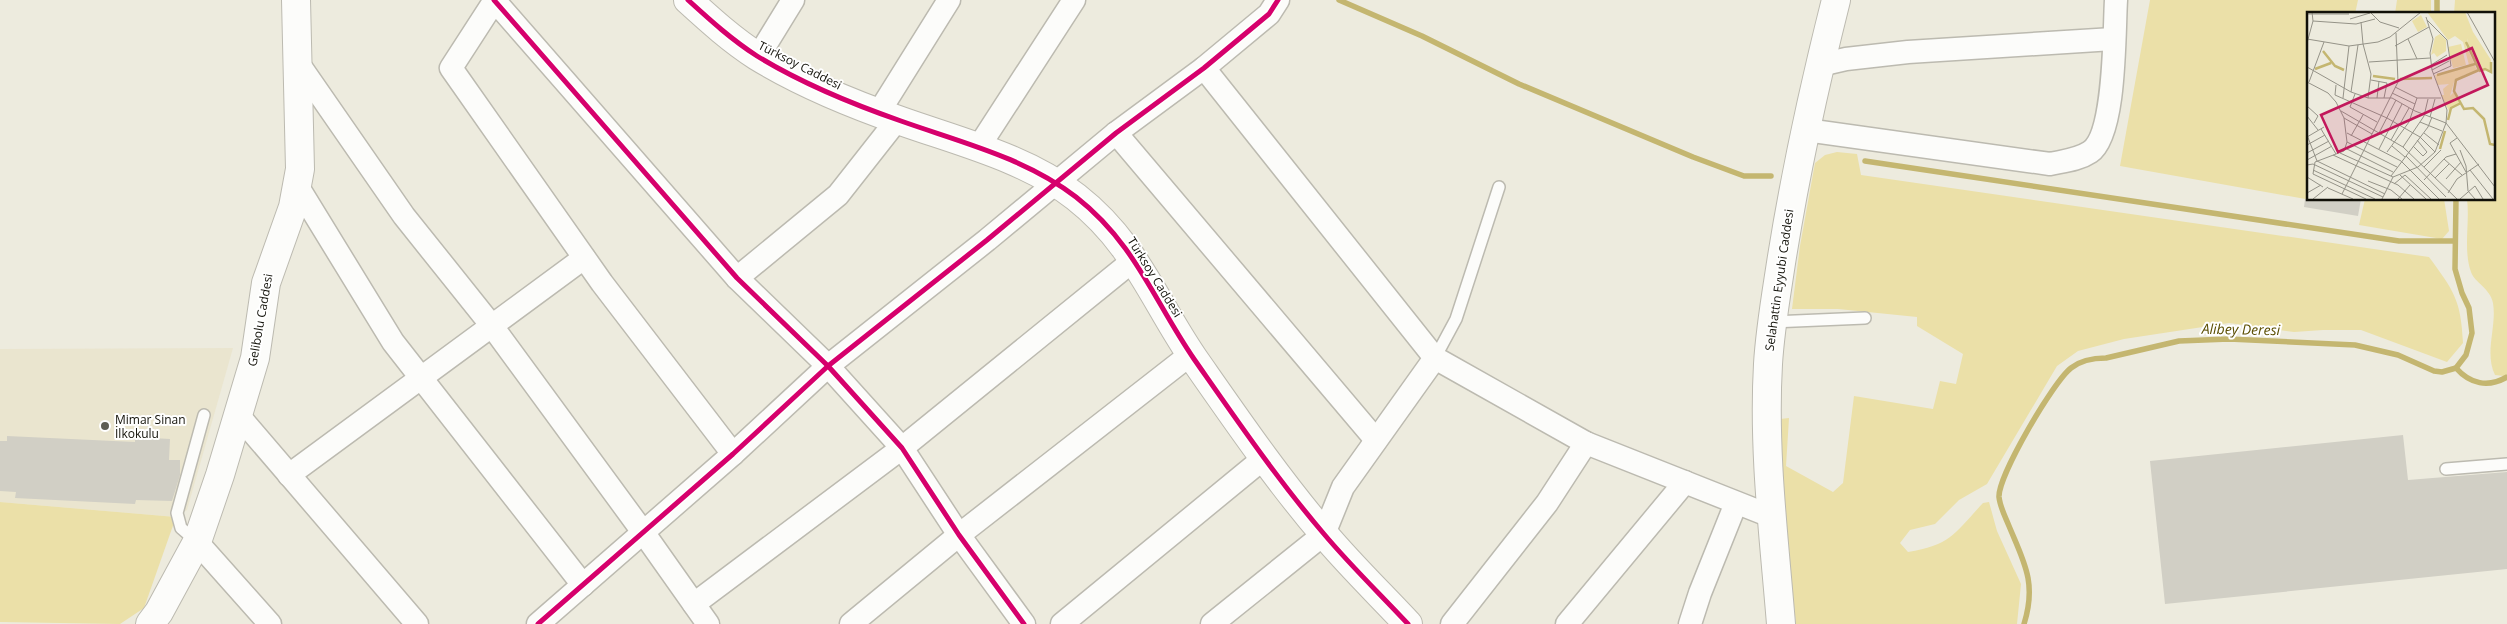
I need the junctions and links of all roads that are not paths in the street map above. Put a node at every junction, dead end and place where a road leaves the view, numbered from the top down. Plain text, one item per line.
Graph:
1 (296, 0) edge
2 (495, 0) edge
3 (688, 0) edge
4 (793, 0) edge
5 (950, 0) edge
6 (1074, 0) edge
7 (1278, 0) edge
8 (1836, 0) edge
9 (2116, 0) edge
10 (2113, 39) junction
11 (758, 56) junction
12 (298, 63) junction
13 (1820, 65) junction
14 (1204, 68) junction
15 (888, 116) junction
16 (1806, 130) junction
17 (1116, 133) junction
18 (978, 148) junction
19 (1055, 182) junction
20 (298, 187) junction
21 (1499, 187) dead end
22 (584, 258) junction
23 (1135, 259) junction
24 (737, 278) junction
25 (1865, 318) dead end
26 (1772, 322) junction
27 (492, 326) junction
28 (1191, 354) junction
29 (1435, 358) junction
30 (828, 366) junction
31 (422, 377) junction
32 (204, 415) dead end
33 (238, 415) junction
34 (1376, 440) junction
35 (1586, 443) junction
36 (902, 448) junction
37 (733, 454) junction
38 (1264, 458) junction
39 (2507, 464) edge
40 (2446, 469) dead end
41 (289, 475) junction
42 (1684, 482) junction
43 (1736, 502) junction
44 (1773, 517) junction
45 (643, 532) junction
46 (1324, 534) junction
47 (959, 535) junction
48 (197, 542) junction
49 (583, 585) junction
50 (694, 604) junction
51 (540, 623) edge
52 (150, 624) edge
53 (270, 624) edge
54 (417, 624) edge
55 (708, 624) edge
56 (851, 624) edge
57 (1024, 624) edge
58 (1062, 624) edge
59 (1212, 624) edge
60 (1408, 624) edge
61 (1452, 624) edge
62 (1567, 624) edge
63 (1690, 624) edge
64 (1780, 624) edge

1 - 12 street, Gelibolu Caddesi
2 - 22 street
2 - 24 street
3 - 11 street, Türksoy Caddesi
4 - 11 street
5 - 15 street
6 - 18 street
7 - 14 street
8 - 13 street, Selahattin Eyyubi Caddesi
9 - 10 street
10 - 13 street
10 - 16 street
11 - 15 street, Türksoy Caddesi
12 - 20 street, Gelibolu Caddesi
12 - 27 street
13 - 16 street, Selahattin Eyyubi Caddesi
14 - 17 street
14 - 29 street
15 - 18 street, Türksoy Caddesi
15 - 24 street
16 - 26 street, Selahattin Eyyubi Caddesi
17 - 19 street
17 - 34 street
18 - 19 street, Türksoy Caddesi
19 - 23 street, Türksoy Caddesi
19 - 30 street
20 - 31 street
20 - 33 street, Gelibolu Caddesi
21 - 29 lane
22 - 27 street
22 - 37 street
23 - 28 street, Türksoy Caddesi
23 - 36 street
24 - 30 street
25 - 26 lane
26 - 44 street, Selahattin Eyyubi Caddesi
27 - 31 street
27 - 45 street
28 - 38 street, Türksoy Caddesi
28 - 47 street
29 - 34 street
29 - 35 street
30 - 36 street
30 - 37 street
31 - 41 street
31 - 49 street
32 - 48 lane
33 - 41 street
33 - 48 street, Gelibolu Caddesi
34 - 46 street
35 - 42 street
35 - 61 street
36 - 47 street
36 - 50 street
37 - 45 street
38 - 46 street, Türksoy Caddesi
38 - 58 street
39 - 40 lane
41 - 54 street
42 - 43 street
42 - 62 street
43 - 44 street
43 - 63 street
44 - 64 street, Selahattin Eyyubi Caddesi
45 - 49 street
45 - 50 street
46 - 59 street
46 - 60 street, Türksoy Caddesi
47 - 56 street
47 - 57 street
48 - 52 street, Gelibolu Caddesi
48 - 53 street
49 - 51 street
50 - 55 street

